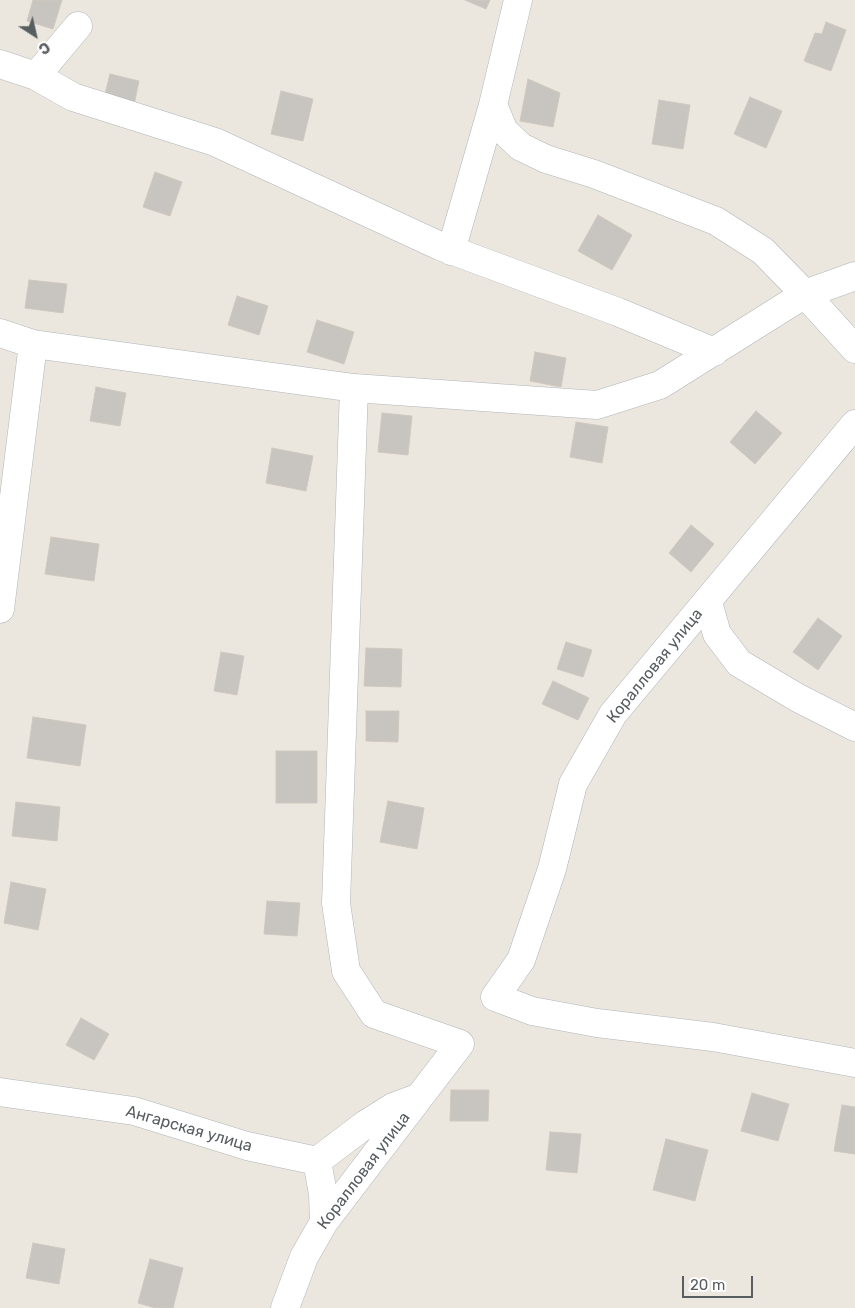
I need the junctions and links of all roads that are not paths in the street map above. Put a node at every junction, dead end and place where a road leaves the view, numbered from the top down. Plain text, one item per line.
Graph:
1 (518, 0) edge
2 (78, 26) dead end
3 (0, 64) edge
4 (36, 76) junction
5 (493, 105) junction
6 (451, 251) junction
7 (855, 276) edge
8 (805, 294) junction
9 (0, 333) edge
10 (33, 344) junction
11 (855, 349) edge
12 (714, 352) junction
13 (354, 388) junction
14 (855, 424) edge
15 (708, 602) junction
16 (0, 608) edge
17 (855, 727) edge
18 (855, 1063) edge
19 (0, 1092) edge
20 (420, 1096) junction
21 (317, 1161) junction
22 (324, 1222) junction
23 (285, 1308) edge

1 - 5 street
2 - 4 street
3 - 4 street
4 - 6 street
5 - 6 street
5 - 8 street
6 - 12 street
7 - 8 street
8 - 11 street
8 - 12 street
9 - 10 street
10 - 13 street
10 - 16 street
12 - 13 street
13 - 20 street, Коралловая улица
14 - 15 street, Коралловая улица
15 - 17 street
15 - 18 street, Коралловая улица
19 - 21 street, Ангарская улица
20 - 21 street
20 - 22 street, Коралловая улица
21 - 22 street
22 - 23 street, Коралловая улица

